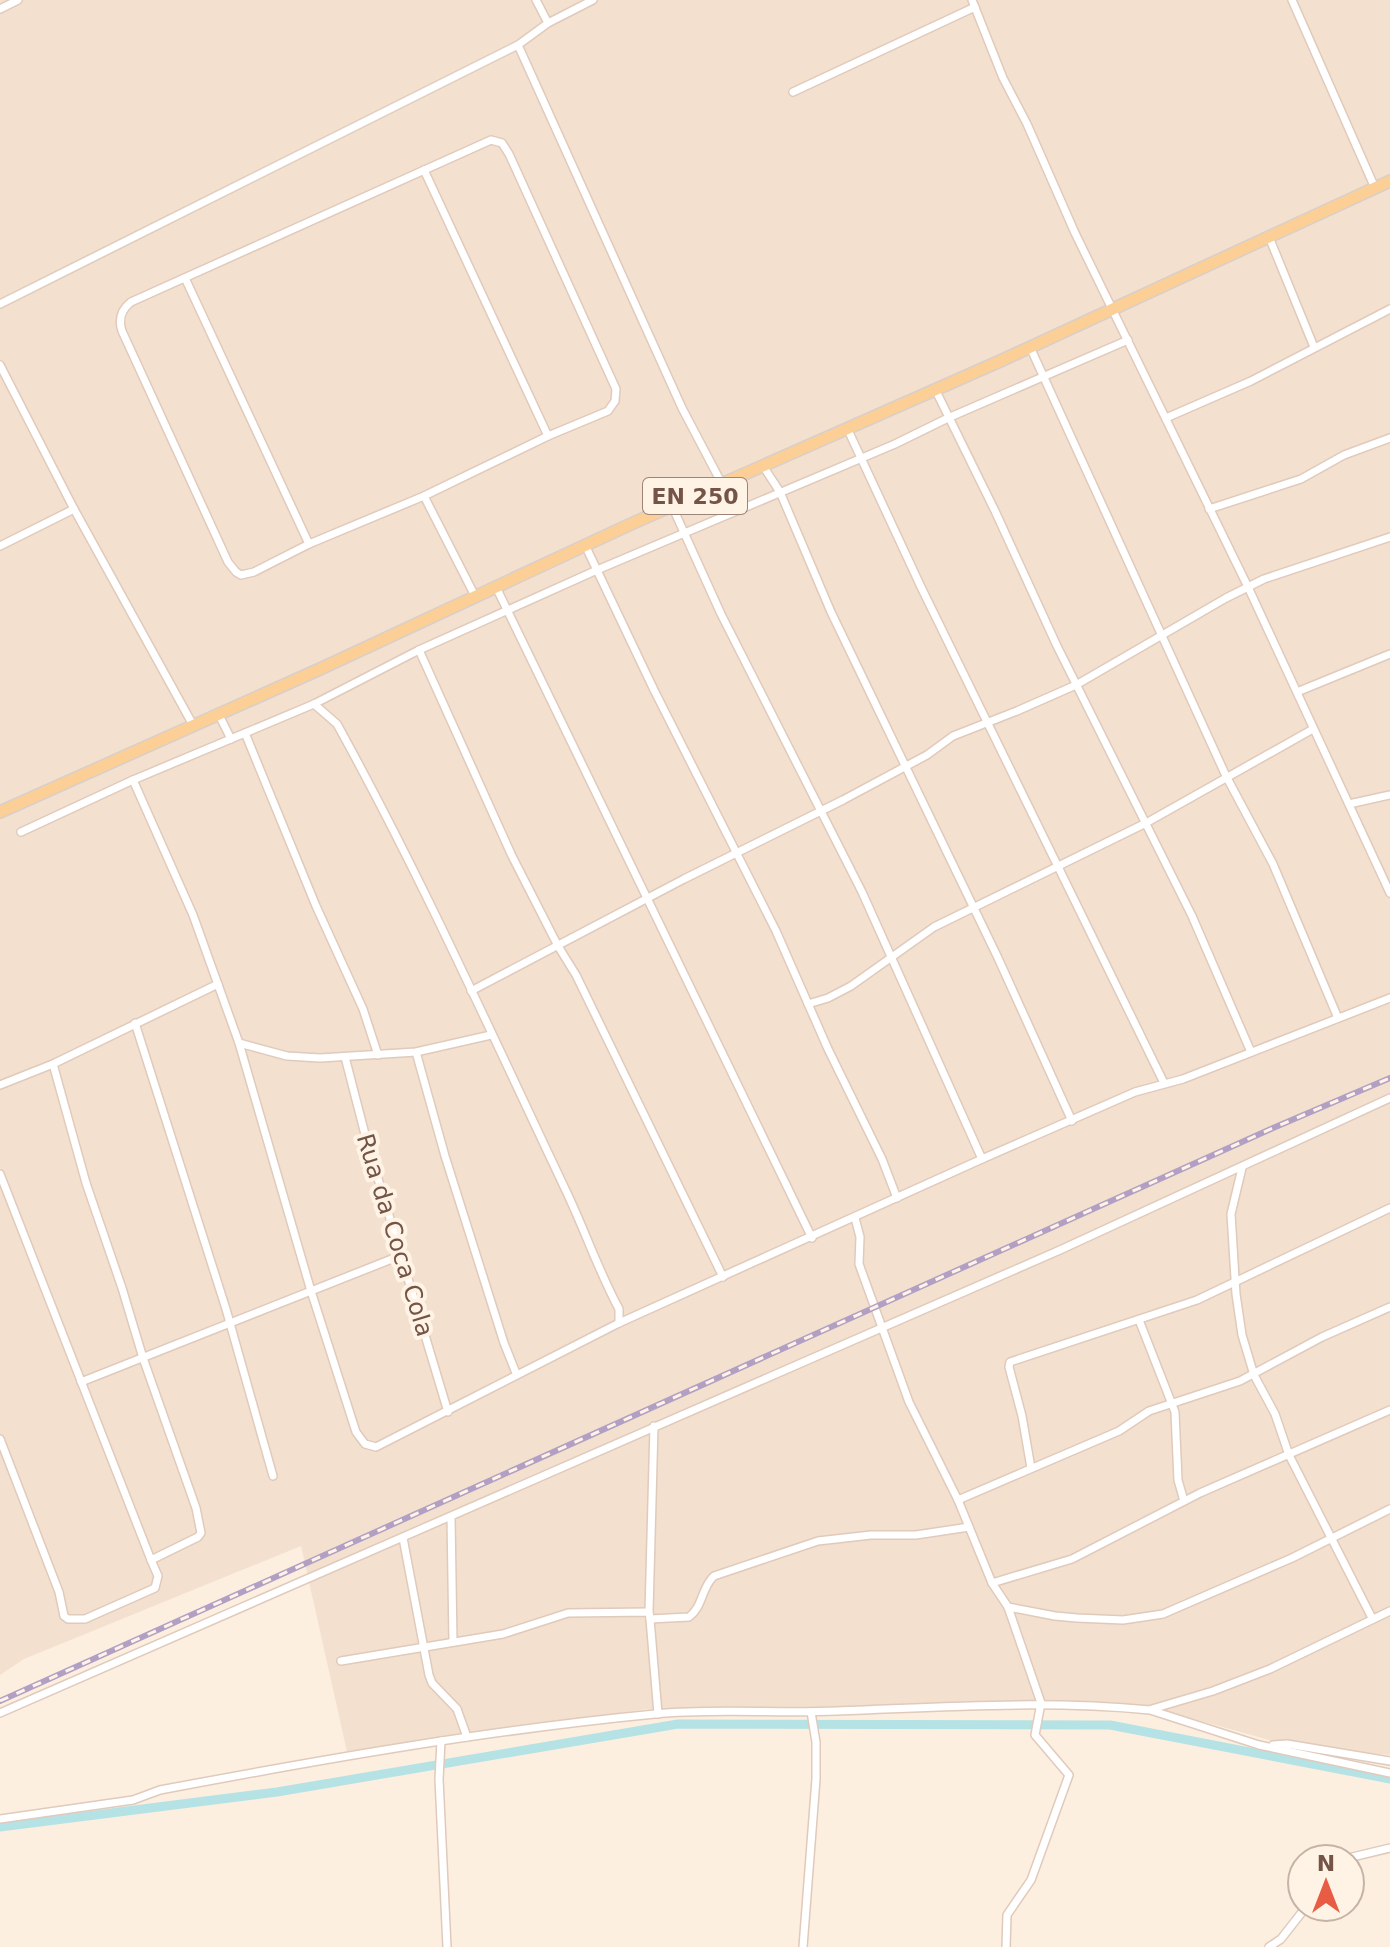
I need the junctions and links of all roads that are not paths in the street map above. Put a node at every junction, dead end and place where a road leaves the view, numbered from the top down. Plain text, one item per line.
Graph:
1 (18, 0) edge
2 (536, 0) edge
3 (593, 0) edge
4 (1292, 0) edge
5 (973, 4) edge
6 (0, 9) edge
7 (548, 23) junction
8 (518, 45) junction
9 (793, 92) dead end
10 (424, 170) junction
11 (1390, 181) edge
12 (1375, 188) junction
13 (1269, 237) junction
14 (185, 278) junction
15 (0, 304) edge
16 (1113, 307) junction
17 (1390, 309) edge
18 (1128, 340) junction
19 (1030, 347) junction
20 (1314, 347) junction
21 (0, 365) edge
22 (1043, 377) junction
23 (935, 389) junction
24 (948, 418) junction
25 (1166, 418) junction
26 (848, 430) junction
27 (548, 436) junction
28 (1390, 438) edge
29 (861, 457) junction
30 (763, 466) junction
31 (722, 484) junction
32 (780, 492) junction
33 (424, 496) junction
34 (672, 506) junction
35 (74, 509) junction
36 (1209, 509) junction
37 (686, 532) junction
38 (1390, 537) edge
39 (309, 544) junction
40 (585, 545) junction
41 (0, 546) edge
42 (597, 570) junction
43 (496, 587) junction
44 (1248, 587) junction
45 (475, 596) junction
46 (506, 611) junction
47 (1161, 634) junction
48 (419, 650) junction
49 (1390, 654) edge
50 (1076, 685) junction
51 (1297, 692) junction
52 (314, 704) junction
53 (218, 713) junction
54 (988, 722) junction
55 (193, 725) junction
56 (1313, 729) junction
57 (245, 733) junction
58 (231, 739) junction
59 (906, 766) junction
60 (1226, 776) junction
61 (133, 780) junction
62 (1390, 795) edge
63 (1349, 804) junction
64 (821, 810) junction
65 (0, 812) edge
66 (1146, 823) junction
67 (21, 832) dead end
68 (735, 853) junction
69 (1059, 867) junction
70 (1390, 893) edge
71 (648, 898) junction
72 (973, 909) junction
73 (558, 946) junction
74 (891, 960) junction
75 (218, 984) junction
76 (471, 991) junction
77 (1390, 998) edge
78 (808, 1004) junction
79 (1338, 1018) junction
80 (135, 1023) junction
81 (491, 1035) junction
82 (239, 1043) junction
83 (416, 1052) junction
84 (1251, 1052) junction
85 (378, 1055) junction
86 (345, 1057) junction
87 (53, 1064) junction
88 (1164, 1083) junction
89 (0, 1085) edge
90 (1390, 1098) edge
91 (1072, 1121) junction
92 (982, 1159) junction
93 (1242, 1168) junction
94 (0, 1174) edge
95 (897, 1198) junction
96 (1390, 1208) edge
97 (855, 1218) junction
98 (812, 1238) junction
99 (402, 1255) junction
100 (723, 1277) junction
101 (1235, 1282) junction
102 (311, 1291) junction
103 (1390, 1307) edge
104 (1139, 1320) junction
105 (619, 1323) junction
106 (230, 1324) junction
107 (882, 1327) junction
108 (143, 1358) junction
109 (516, 1373) junction
110 (1254, 1375) junction
111 (81, 1382) junction
112 (1172, 1402) junction
113 (1390, 1410) edge
114 (448, 1412) junction
115 (654, 1426) junction
116 (0, 1439) edge
117 (1289, 1455) junction
118 (1031, 1468) junction
119 (273, 1476) dead end
120 (958, 1500) junction
121 (1184, 1501) junction
122 (1390, 1509) edge
123 (451, 1517) junction
124 (969, 1527) junction
125 (1330, 1537) junction
126 (403, 1538) junction
127 (151, 1560) junction
128 (992, 1583) junction
129 (1008, 1607) junction
130 (1390, 1611) edge
131 (650, 1616) junction
132 (1372, 1618) junction
133 (453, 1642) junction
134 (423, 1646) junction
135 (341, 1661) dead end
136 (1041, 1703) junction
137 (1150, 1710) junction
138 (811, 1712) junction
139 (0, 1713) edge
140 (658, 1714) junction
141 (467, 1737) junction
142 (441, 1741) junction
143 (1259, 1745) junction
144 (1390, 1761) edge
145 (1390, 1773) edge
146 (0, 1819) edge
147 (1390, 1848) edge
148 (1366, 1854) edge
149 (1294, 1923) edge
150 (447, 1947) edge
151 (803, 1947) edge
152 (1006, 1947) edge
153 (1269, 1947) edge

1 - 6 street
2 - 7 street
3 - 7 street
4 - 12 street
5 - 9 street
5 - 16 street
7 - 8 street
8 - 15 street
8 - 31 street
10 - 14 street
10 - 27 street
10 - 27 street
11 - 12 main road, EN 250
12 - 13 main road, EN 250
13 - 16 main road, EN 250
13 - 20 street
14 - 39 street
14 - 39 street
16 - 18 street
16 - 19 main road, EN 250
17 - 20 street
18 - 22 street
18 - 25 street
19 - 22 street
19 - 23 main road, EN 250
20 - 25 street
21 - 35 street
22 - 24 street
22 - 47 street
23 - 24 street
23 - 26 main road, EN 250
24 - 29 street
24 - 50 street
25 - 36 street
26 - 29 street
26 - 30 main road, EN 250
27 - 33 street
28 - 36 street
29 - 32 street
29 - 54 street
30 - 31 main road, EN 250
30 - 32 street
31 - 34 main road, EN 250
32 - 37 street
32 - 59 street
33 - 39 street
33 - 45 street
34 - 37 street
34 - 40 main road, EN 250
35 - 41 street
35 - 55 street
36 - 44 street
37 - 42 street
37 - 64 street
38 - 44 street
40 - 42 street
40 - 43 main road, EN 250
42 - 46 street
42 - 68 street
43 - 45 main road, EN 250
43 - 46 street
44 - 47 street
44 - 51 street
45 - 53 main road, EN 250
46 - 48 street
46 - 71 street
47 - 50 street
47 - 60 street
48 - 52 street
48 - 73 street
49 - 51 street
50 - 54 street
50 - 66 street
51 - 56 street
52 - 57 street
52 - 76 street
53 - 55 main road, EN 250
53 - 58 street
54 - 59 street
54 - 69 street
55 - 65 main road, EN 250
56 - 60 street
56 - 63 street
57 - 58 street
57 - 85 street
58 - 61 street
59 - 64 street
59 - 72 street
60 - 66 street
60 - 79 street
61 - 67 street
61 - 75 street
62 - 63 street
63 - 70 street
64 - 68 street
64 - 74 street
66 - 69 street
66 - 84 street
68 - 71 street
68 - 78 street
69 - 72 street
69 - 88 street
71 - 73 street
71 - 98 street
72 - 74 street
72 - 91 street
73 - 76 street
73 - 100 street
74 - 78 street
74 - 92 street
75 - 80 street
75 - 82 street
76 - 81 street
77 - 79 street
78 - 95 street
79 - 84 street
80 - 87 street
80 - 106 street
81 - 83 street
81 - 105 street
82 - 86 street
82 - 102 street
83 - 85 street
83 - 109 street
84 - 88 street
85 - 86 street
86 - 99 street, Rua da Coca Cola
87 - 89 street
87 - 108 street
88 - 91 street
90 - 93 street
91 - 92 street
92 - 95 street
93 - 101 street
93 - 107 street
94 - 111 street
95 - 97 street
96 - 101 street
97 - 98 street
97 - 107 street
98 - 100 street
99 - 102 street
99 - 114 street, Rua da Coca Cola
100 - 105 street
101 - 104 street
101 - 110 street
102 - 106 street
102 - 114 street
103 - 110 street
104 - 112 street
104 - 118 street
105 - 109 street
106 - 108 street
106 - 119 street
107 - 115 street
107 - 120 street
108 - 111 street
108 - 127 street
109 - 114 street
110 - 112 street
110 - 117 street
111 - 127 street
112 - 118 street
112 - 121 street
113 - 117 street
115 - 123 street
115 - 131 street
116 - 127 street
117 - 121 street
117 - 125 street
118 - 120 street
120 - 124 street
121 - 128 street
122 - 125 street
123 - 126 street
123 - 133 street
124 - 128 street
124 - 131 street
125 - 129 street
125 - 132 street
126 - 134 street
126 - 139 street
128 - 129 street
129 - 136 street
130 - 132 street
131 - 133 street
131 - 140 street
132 - 137 street
133 - 134 street
134 - 135 street
134 - 141 street
136 - 137 street
136 - 138 street
136 - 152 street
137 - 143 street
138 - 140 street
138 - 151 street
140 - 141 street
141 - 142 street
142 - 146 street
142 - 150 street
143 - 144 street
143 - 145 street
147 - 148 street
149 - 153 street

